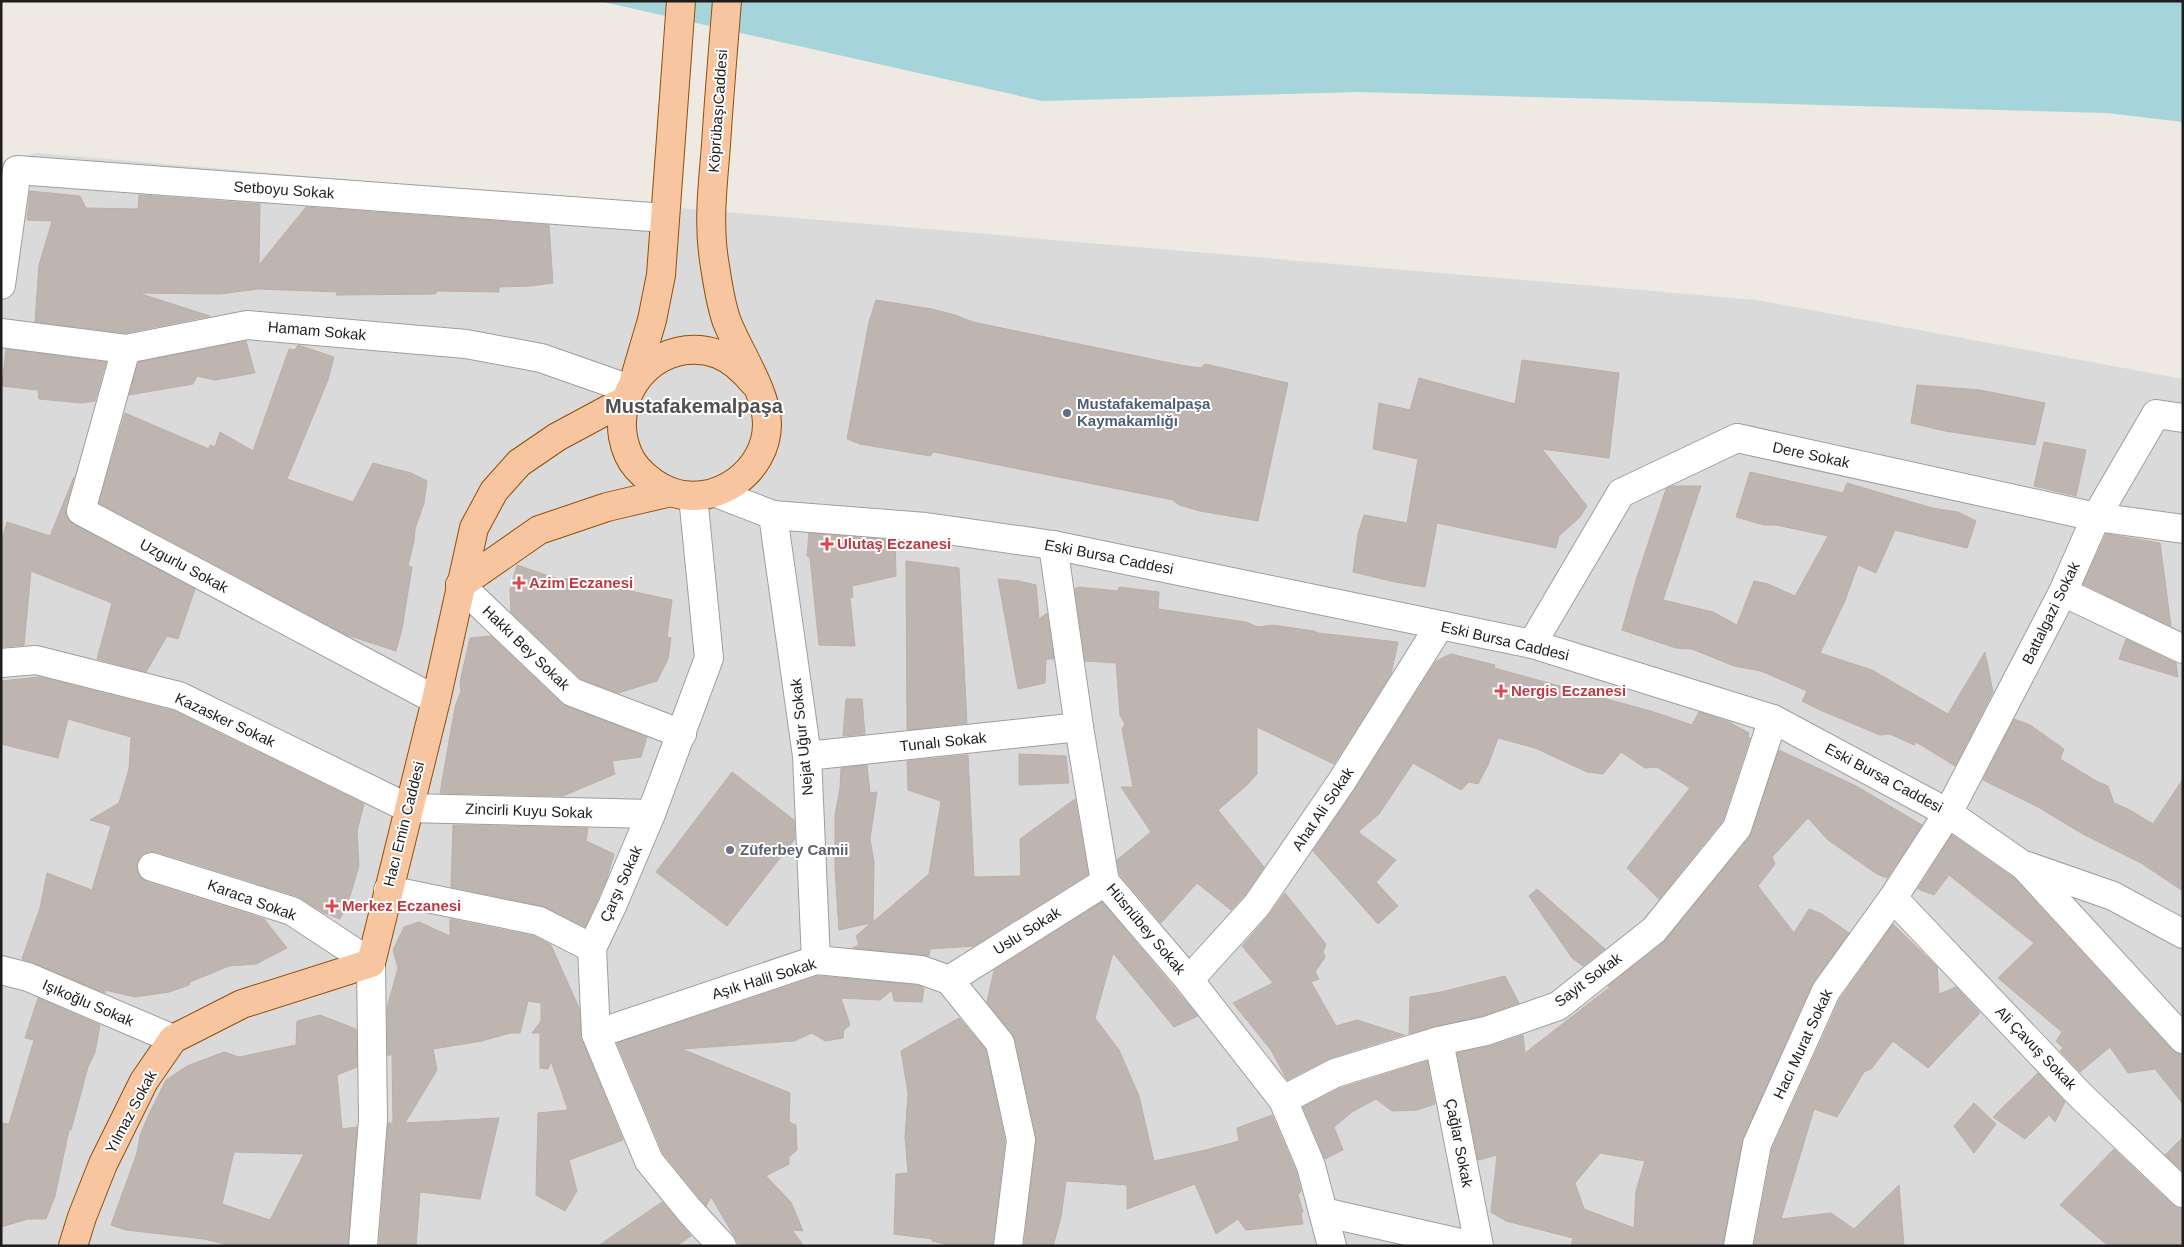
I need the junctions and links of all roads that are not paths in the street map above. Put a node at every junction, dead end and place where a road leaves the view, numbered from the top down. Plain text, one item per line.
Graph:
1 (681, 1) edge
2 (727, 1) edge
3 (9, 170) edge
4 (665, 218) junction
5 (1, 285) edge
6 (1, 333) edge
7 (126, 350) junction
8 (754, 383) junction
9 (629, 391) junction
10 (2183, 418) edge
11 (693, 494) junction
12 (773, 515) junction
13 (2096, 517) junction
14 (2183, 529) edge
15 (1054, 544) junction
16 (460, 584) junction
17 (2063, 592) junction
18 (1440, 625) junction
19 (1532, 644) junction
20 (2183, 649) edge
21 (1, 662) edge
22 (436, 700) junction
23 (1773, 719) junction
24 (1079, 727) junction
25 (682, 734) junction
26 (807, 756) junction
27 (408, 808) junction
28 (1948, 813) junction
29 (651, 814) junction
30 (152, 866) dead end
31 (2024, 866) junction
32 (1105, 882) junction
33 (388, 890) junction
34 (1893, 898) junction
35 (2183, 934) edge
36 (592, 948) junction
37 (816, 960) junction
38 (371, 962) junction
39 (1, 970) edge
40 (949, 980) junction
41 (1189, 980) junction
42 (596, 1034) junction
43 (173, 1039) junction
44 (2183, 1039) edge
45 (1439, 1041) junction
46 (1283, 1100) junction
47 (2183, 1193) edge
48 (1323, 1212) junction
49 (72, 1246) edge
50 (363, 1246) edge
51 (722, 1246) edge
52 (1008, 1246) edge
53 (1332, 1246) edge
54 (1472, 1246) edge
55 (1479, 1246) edge
56 (1738, 1246) edge

1 - 4 main road
2 - 8 main road, KöprübaşıCaddesi
3 - 4 street, Setboyu Sokak
3 - 5 street, Setboyu Sokak
4 - 9 main road
6 - 7 street, Hamam Sokak
7 - 9 street, Hamam Sokak
7 - 22 street, Uzgurlu Sokak
8 - 9 main road
8 - 11 main road
9 - 11 main road
9 - 16 main road, Hacı Emin Caddesi
10 - 13 street, Battalgazi Sokak
11 - 12 street, Eski Bursa Caddesi
11 - 16 main road
11 - 25 street, Çarşı Sokak
12 - 15 street, Eski Bursa Caddesi
12 - 26 street, Nejat Uğur Sokak
13 - 14 street, Dere Sokak
13 - 17 street, Battalgazi Sokak
13 - 19 street, Dere Sokak
15 - 18 street, Eski Bursa Caddesi
15 - 24 street, Hüsnübey Sokak
16 - 22 main road, Hacı Emin Caddesi
16 - 25 street, Hakkı Bey Sokak
17 - 20 street
17 - 28 street, Battalgazi Sokak
18 - 19 street, Eski Bursa Caddesi
18 - 41 street, Ahat Ali Sokak
19 - 23 street, Eski Bursa Caddesi
21 - 27 street, Kazasker Sokak
22 - 27 main road, Hacı Emin Caddesi
23 - 28 street, Eski Bursa Caddesi
23 - 45 street, Sayit Sokak
24 - 26 street, Tunalı Sokak
24 - 32 street, Hüsnübey Sokak
25 - 29 street, Çarşı Sokak
26 - 37 street, Nejat Uğur Sokak
27 - 29 street, Zincirli Kuyu Sokak
27 - 33 main road, Hacı Emin Caddesi
28 - 31 street, Eski Bursa Caddesi
28 - 34 street, Hacı Murat Sokak
29 - 36 street, Çarşı Sokak
30 - 38 street, Karaca Sokak
31 - 35 street
31 - 44 street, Eski Bursa Caddesi
32 - 40 street, Uslu Sokak
32 - 41 street, Hüsnübey Sokak
33 - 36 street
33 - 38 main road, Hacı Emin Caddesi
34 - 47 street, Ali Çavuş Sokak
34 - 56 street, Hacı Murat Sokak
36 - 42 street, Çarşı Sokak
37 - 40 street, Aşık Halil Sokak
37 - 42 street, Aşık Halil Sokak
38 - 43 main road, Yılmaz Sokak
38 - 50 street, Hacı Emin Caddesi
39 - 43 street, Işıkoğlu Sokak
40 - 52 street
41 - 46 street, Hüsnübey Sokak
42 - 51 street, Çarşı Sokak
43 - 49 main road, Yılmaz Sokak
45 - 46 street, Sayit Sokak
45 - 55 street, Çağlar Sokak
46 - 48 street, Hüsnübey Sokak
48 - 53 street, Hüsnübey Sokak
48 - 54 street

